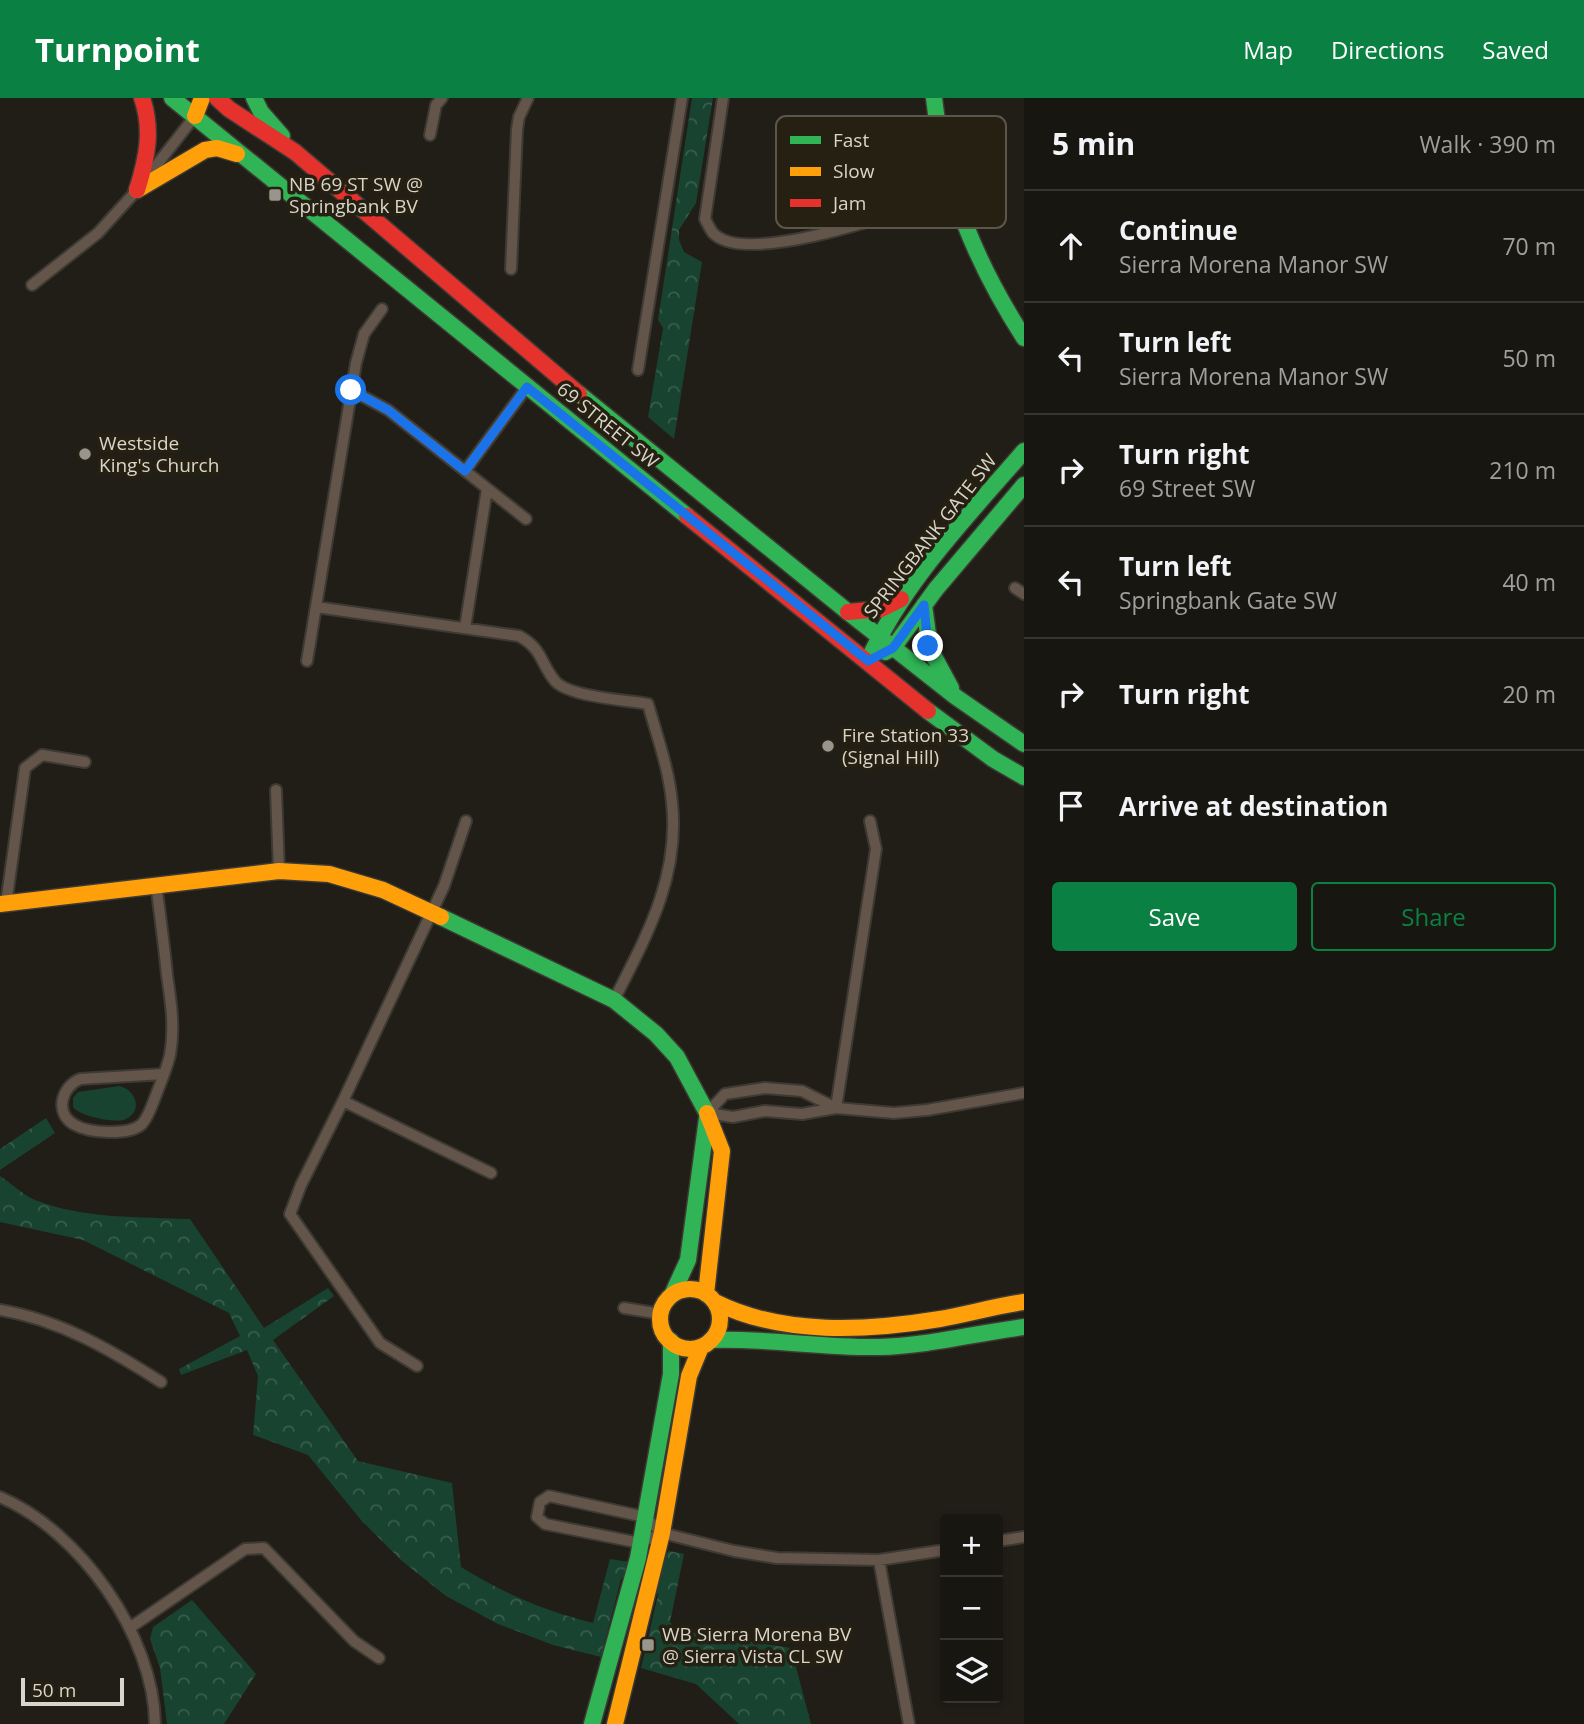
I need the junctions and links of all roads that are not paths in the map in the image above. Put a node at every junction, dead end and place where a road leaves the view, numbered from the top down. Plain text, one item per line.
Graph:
1 (142, 98) edge
2 (172, 98) edge
3 (202, 98) edge
4 (254, 98) edge
5 (442, 98) edge
6 (528, 98) edge
7 (682, 98) edge
8 (723, 98) edge
9 (934, 98) edge
10 (219, 99) edge
11 (195, 116) junction
12 (936, 116) edge
13 (430, 135) dead end
14 (295, 152) junction
15 (246, 158) junction
16 (137, 190) junction
17 (841, 228) edge
18 (966, 228) edge
19 (511, 269) dead end
20 (32, 285) dead end
21 (382, 309) dead end
22 (1024, 338) edge
23 (638, 369) dead end
24 (527, 387) junction
25 (351, 390) junction
26 (1024, 452) edge
27 (465, 471) junction
28 (1024, 485) edge
29 (487, 489) junction
30 (526, 519) dead end
31 (906, 596) junction
32 (924, 605) junction
33 (316, 607) junction
34 (848, 612) junction
35 (465, 628) junction
36 (878, 635) junction
37 (893, 648) junction
38 (307, 661) dead end
39 (868, 661) junction
40 (956, 697) junction
41 (1024, 744) edge
42 (85, 762) dead end
43 (1024, 777) edge
44 (276, 790) dead end
45 (466, 821) dead end
46 (870, 821) dead end
47 (279, 871) junction
48 (156, 884) junction
49 (3, 904) edge
50 (432, 913) junction
51 (614, 1000) junction
52 (164, 1074) junction
53 (1024, 1093) edge
54 (343, 1101) junction
55 (836, 1108) junction
56 (707, 1112) junction
57 (491, 1173) dead end
58 (673, 1295) junction
59 (710, 1298) junction
60 (1024, 1302) edge
61 (624, 1308) dead end
62 (0, 1310) edge
63 (661, 1314) junction
64 (1024, 1327) edge
65 (671, 1341) junction
66 (706, 1343) junction
67 (417, 1366) dead end
68 (161, 1382) dead end
69 (0, 1497) edge
70 (645, 1517) junction
71 (662, 1533) junction
72 (1024, 1537) edge
73 (1003, 1540) edge
74 (640, 1543) junction
75 (940, 1551) edge
76 (879, 1560) junction
77 (131, 1626) junction
78 (379, 1658) dead end
79 (155, 1724) edge
80 (592, 1724) edge
81 (615, 1724) edge
82 (909, 1724) edge

1 - 16 street
2 - 11 street, 69 STREET SW
3 - 11 street
4 - 14 street
5 - 13 street
6 - 19 street
7 - 23 street
8 - 17 street
9 - 12 street
10 - 11 street
10 - 14 street, 69 STREET SW
11 - 15 street, 69 STREET SW
11 - 16 street
14 - 34 street, 69 STREET SW
15 - 16 street
15 - 24 street, 69 STREET SW
16 - 20 street
18 - 22 street
21 - 25 street
24 - 27 street
24 - 39 street, 69 STREET SW
25 - 27 street
25 - 33 street
26 - 31 street, SPRINGBANK GATE SW
27 - 29 street
28 - 32 street, SPRINGBANK GATE SW
29 - 30 street
29 - 35 street
31 - 34 street
31 - 36 street, SPRINGBANK GATE SW
32 - 37 street, SPRINGBANK GATE SW
32 - 40 street
33 - 35 street
33 - 38 street
34 - 36 street, 69 STREET SW
35 - 51 street
36 - 37 street, 69 STREET SW
36 - 39 street, SPRINGBANK GATE SW
37 - 39 street, SPRINGBANK GATE SW
37 - 40 street, 69 STREET SW
39 - 43 street, 69 STREET SW
40 - 41 street, 69 STREET SW
42 - 49 street
44 - 47 street
45 - 50 street
46 - 55 street
47 - 48 street
47 - 50 street
48 - 49 street
48 - 52 street
50 - 51 street
50 - 54 street
51 - 56 street
52 - 52 street
53 - 55 street
54 - 57 street
54 - 67 street
55 - 56 street
55 - 56 street
56 - 58 street
56 - 59 street
58 - 59 street
58 - 63 street
59 - 60 street
59 - 66 street
61 - 63 street
62 - 68 street
63 - 65 street
64 - 66 street
65 - 66 street
65 - 70 street
66 - 71 street
69 - 77 street
70 - 71 street
70 - 74 street
70 - 74 street
71 - 74 street
71 - 76 street
71 - 81 street
72 - 73 street
74 - 80 street
75 - 76 street
76 - 82 street
77 - 78 street
77 - 79 street

